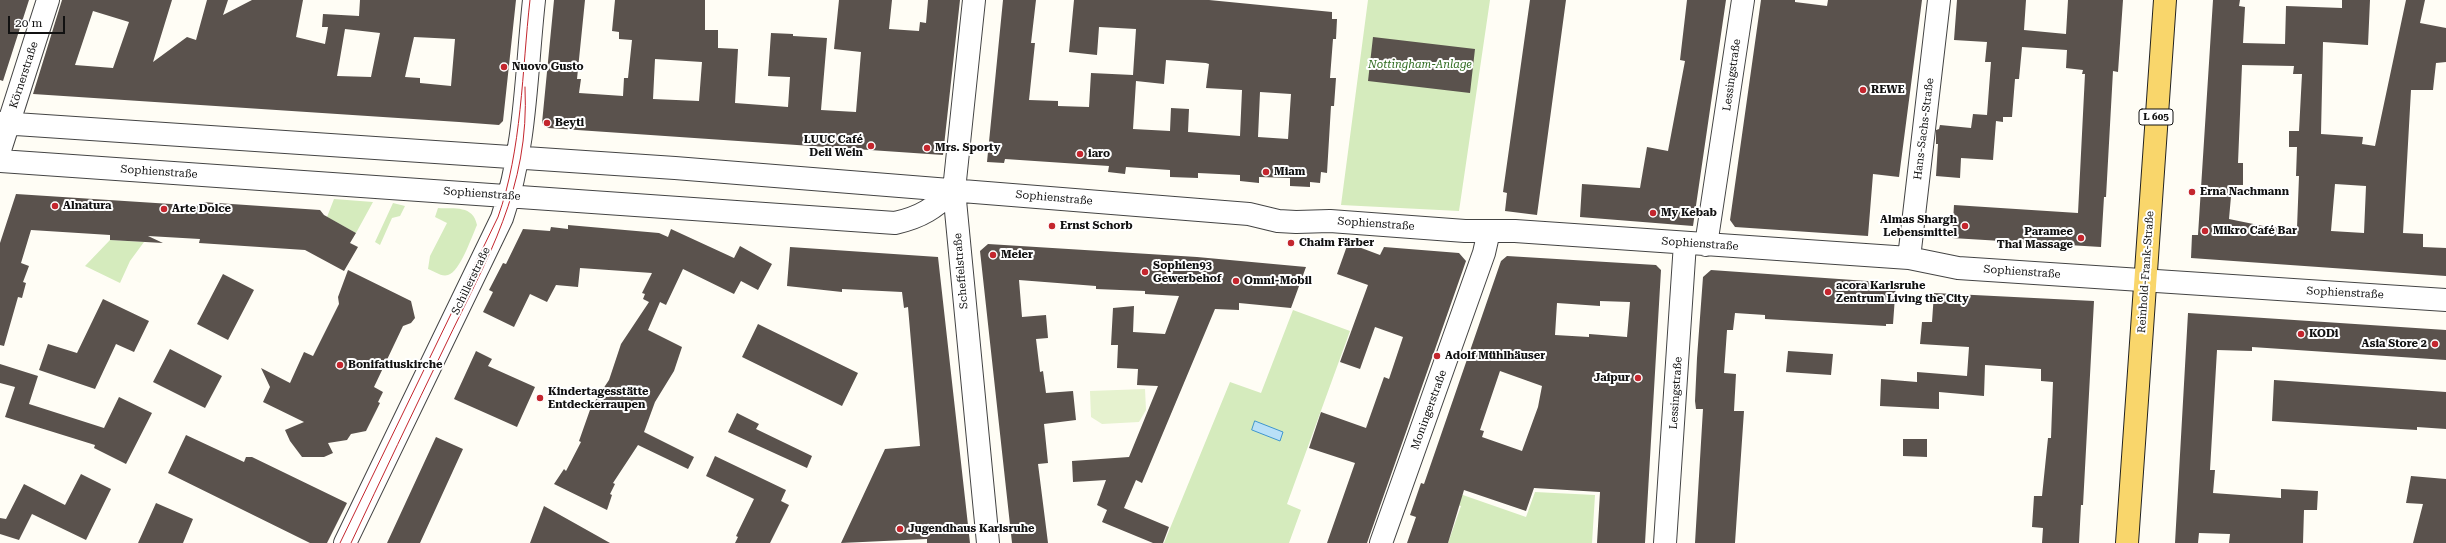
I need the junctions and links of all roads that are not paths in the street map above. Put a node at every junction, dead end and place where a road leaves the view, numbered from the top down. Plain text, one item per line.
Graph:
1 (48, 0) edge
2 (534, 0) edge
3 (974, 0) edge
4 (1743, 0) edge
5 (1939, 0) edge
6 (2165, 0) edge
7 (4, 123) edge
8 (0, 150) edge
9 (518, 159) junction
10 (0, 161) edge
11 (954, 190) junction
12 (509, 196) junction
13 (1489, 231) junction
14 (1696, 244) junction
15 (1908, 258) junction
16 (2145, 281) junction
17 (2446, 300) edge
18 (345, 543) edge
19 (988, 543) edge
20 (1382, 543) edge
21 (1665, 543) edge
22 (2127, 543) edge

1 - 7 street, Körnerstraße
2 - 9 street, Schillerstraße
3 - 11 street, Scheffelstraße
4 - 14 street, Lessingstraße
5 - 15 street, Hans-Sachs-Straße
6 - 16 main road, Reinhold-Frank-Straße / L 605
7 - 8 street, Körnerstraße
7 - 9 street, Sophienstraße
9 - 11 street, Sophienstraße
9 - 12 street, Schillerstraße
10 - 12 street, Sophienstraße
11 - 12 street, Sophienstraße
11 - 13 street, Sophienstraße
11 - 19 street, Scheffelstraße
12 - 18 street, Schillerstraße
13 - 14 street, Sophienstraße
13 - 20 street, Moningerstraße
14 - 15 street, Sophienstraße
14 - 21 street, Lessingstraße
15 - 16 street, Sophienstraße
16 - 17 street, Sophienstraße
16 - 22 main road, Reinhold-Frank-Straße / L 605

